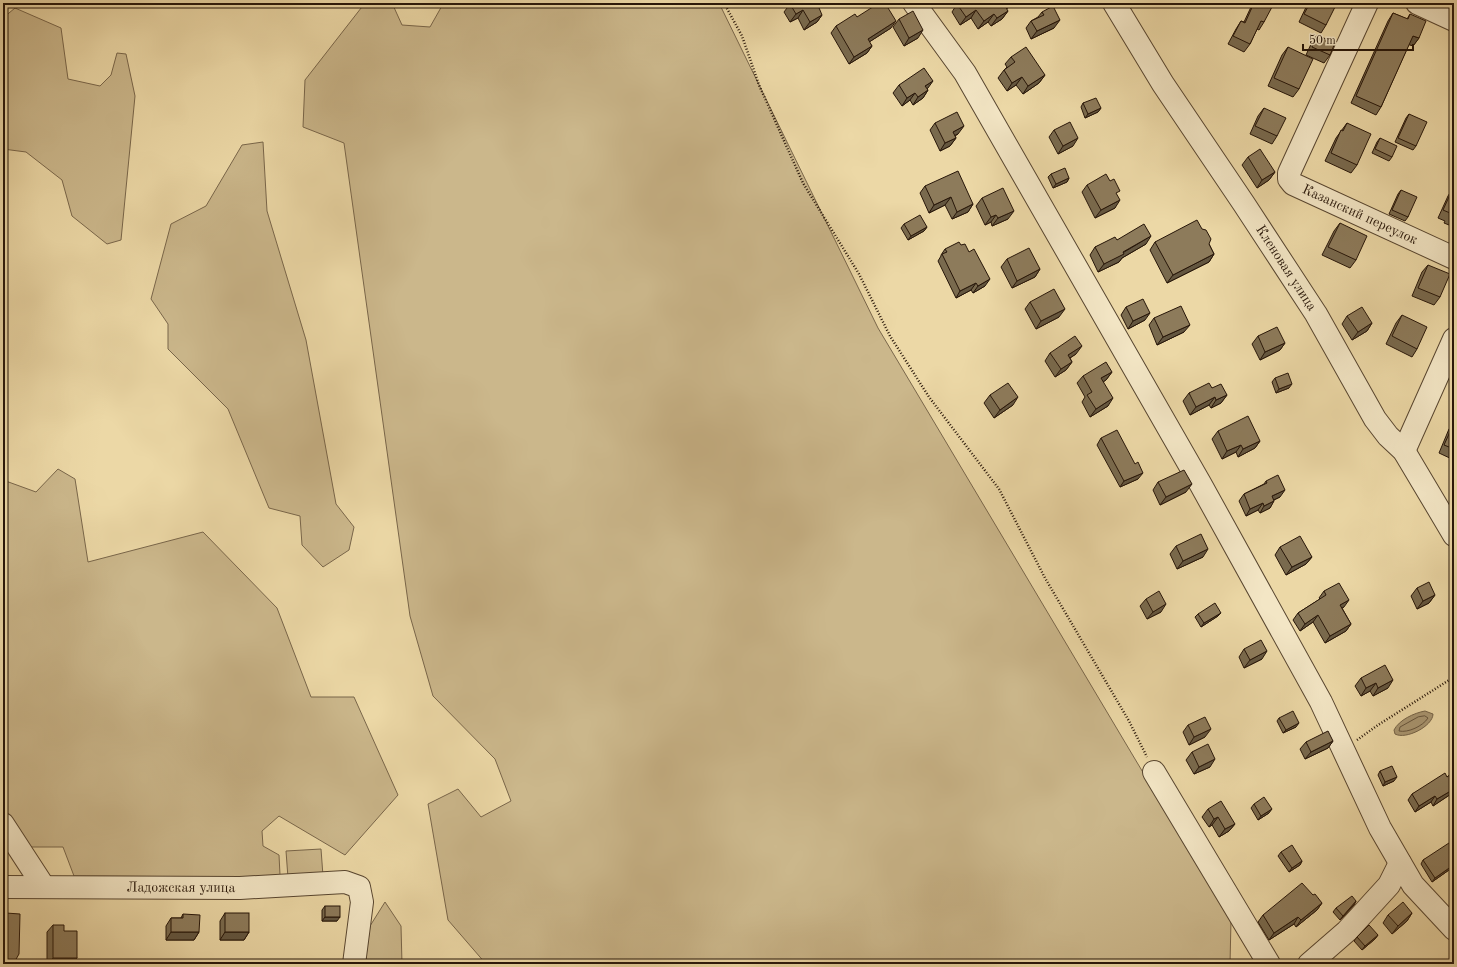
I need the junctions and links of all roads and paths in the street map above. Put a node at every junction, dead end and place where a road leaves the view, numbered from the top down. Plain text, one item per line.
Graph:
1 (724, 3) edge
2 (914, 3) edge
3 (1114, 3) edge
4 (1367, 3) edge
5 (1417, 3) edge
6 (1454, 20) edge
7 (1454, 258) edge
8 (1454, 339) edge
9 (1404, 451) junction
10 (1454, 535) edge
11 (1454, 677) edge
12 (1344, 750) junction
13 (1154, 772) joint
14 (3, 824) edge
15 (1400, 863) junction
16 (3, 887) edge
17 (44, 887) junction
18 (1454, 929) edge
19 (354, 964) edge
20 (1269, 964) edge
21 (1309, 964) edge

1 - 13 path
2 - 12 street
3 - 9 street, Кленовая улица
4 - 7 street, Казанский переулок
5 - 6 street
8 - 9 street
9 - 10 street, Кленовая улица
11 - 12 path
12 - 15 street
13 - 20 street
14 - 17 street
15 - 18 street
15 - 21 street
16 - 17 street, Ладожская улица
17 - 19 street, Ладожская улица

